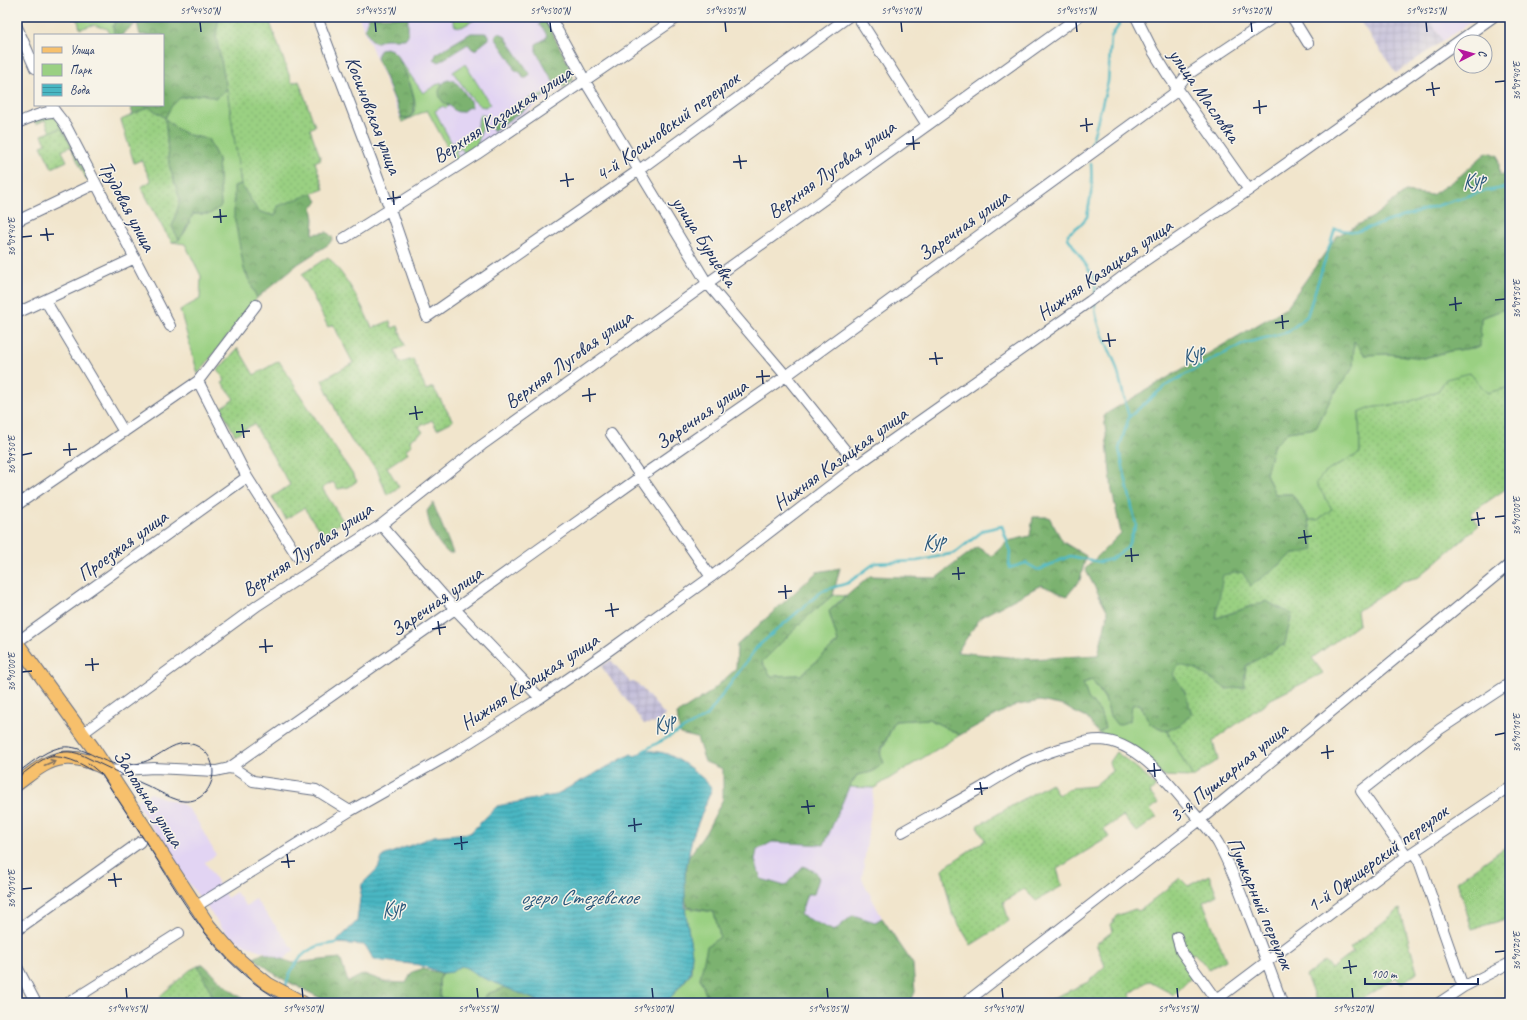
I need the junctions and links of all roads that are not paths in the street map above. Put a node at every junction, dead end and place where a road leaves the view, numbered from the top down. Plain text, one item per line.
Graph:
1 (317, 17) edge
2 (550, 17) edge
3 (678, 17) edge
4 (848, 17) edge
5 (858, 17) edge
6 (1078, 17) edge
7 (1136, 17) edge
8 (1274, 17) edge
9 (1292, 17) edge
10 (1493, 17) edge
11 (18, 31) edge
12 (1308, 43) dead end
13 (34, 66) edge
14 (585, 81) junction
15 (1178, 86) junction
16 (52, 109) edge
17 (17, 123) edge
18 (927, 125) junction
19 (639, 170) junction
20 (95, 184) junction
21 (1249, 190) junction
22 (390, 209) junction
23 (17, 221) edge
24 (343, 239) dead end
25 (135, 258) junction
26 (707, 283) junction
27 (45, 300) junction
28 (256, 305) dead end
29 (17, 313) edge
30 (428, 317) joint
31 (170, 326) dead end
32 (786, 376) junction
33 (198, 381) junction
34 (124, 432) junction
35 (611, 434) dead end
36 (857, 465) junction
37 (247, 476) junction
38 (640, 477) junction
39 (17, 505) edge
40 (381, 524) junction
41 (297, 556) dead end
42 (1510, 564) edge
43 (711, 577) junction
44 (455, 609) junction
45 (18, 646) edge
46 (1510, 683) edge
47 (540, 698) junction
48 (83, 733) junction
49 (229, 768) junction
50 (108, 771) junction
51 (17, 784) edge
52 (1510, 787) edge
53 (350, 811) junction
54 (1200, 820) junction
55 (902, 832) dead end
56 (140, 842) dead end
57 (1410, 854) junction
58 (195, 907) junction
59 (17, 930) edge
60 (179, 933) dead end
61 (1178, 937) dead end
62 (1266, 961) junction
63 (1510, 963) edge
64 (17, 967) edge
65 (1463, 987) junction
66 (1214, 1002) edge
67 (36, 1003) edge
68 (68, 1003) edge
69 (303, 1003) edge
70 (965, 1003) edge
71 (1282, 1003) edge
72 (1439, 1003) edge

1 - 22 street, Косиновская улица
2 - 14 street, улица Бурцевка
3 - 14 street, Верхняя Казацкая улица
4 - 19 street, 4-й Косиновский переулок
5 - 18 street
6 - 18 street, Верхняя Луговая улица
7 - 15 street, улица Масловка
8 - 15 street, Заречная улица
9 - 12 street
10 - 21 street, Нижняя Казацкая улица
11 - 13 street
14 - 19 street, улица Бурцевка
14 - 22 street, Верхняя Казацкая улица
15 - 21 street, улица Масловка
15 - 32 street, Заречная улица
16 - 17 street
16 - 20 street, Трудовая улица
18 - 26 street, Верхняя Луговая улица
19 - 26 street, улица Бурцевка
19 - 30 street, 4-й Косиновский переулок
20 - 23 street
20 - 25 street, Трудовая улица
21 - 36 street, Нижняя Казацкая улица
22 - 24 street, Верхняя Казацкая улица
22 - 30 street, Косиновская улица
25 - 27 street
25 - 31 street, Трудовая улица
26 - 32 street, улица Бурцевка
26 - 40 street, Верхняя Луговая улица
27 - 29 street
27 - 34 street
28 - 33 street
32 - 36 street, улица Бурцевка
32 - 38 street, Заречная улица
33 - 34 street
33 - 37 street
34 - 39 street
35 - 38 street
36 - 43 street, Нижняя Казацкая улица
37 - 41 street
37 - 45 street, Проезжая улица
38 - 43 street
38 - 44 street, Заречная улица
40 - 44 street
40 - 48 street, Верхняя Луговая улица
42 - 54 street, 3-я Пушкарная улица
43 - 47 street, Нижняя Казацкая улица
44 - 47 street
44 - 49 street, Заречная улица
45 - 48 main road, Запольная улица
46 - 57 street
47 - 53 street, Нижняя Казацкая улица
48 - 50 main road, Запольная улица
49 - 50 street, Заречная улица
49 - 53 street
51 -> 50 main road
50 - 58 main road, Запольная улица
52 - 57 street, 1-й Офицерский переулок
53 - 58 street, Нижняя Казацкая улица
54 - 55 street, Пушкарный переулок
54 - 62 street, Пушкарный переулок
54 - 70 street, 3-я Пушкарная улица
56 - 59 street
57 - 62 street, 1-й Офицерский переулок
57 - 65 street
58 - 69 main road, Запольная улица
60 - 68 street
61 - 66 street
62 - 66 street, 1-й Офицерский переулок
62 - 71 street, Пушкарный переулок
63 - 65 street
64 - 67 street
65 - 72 street

